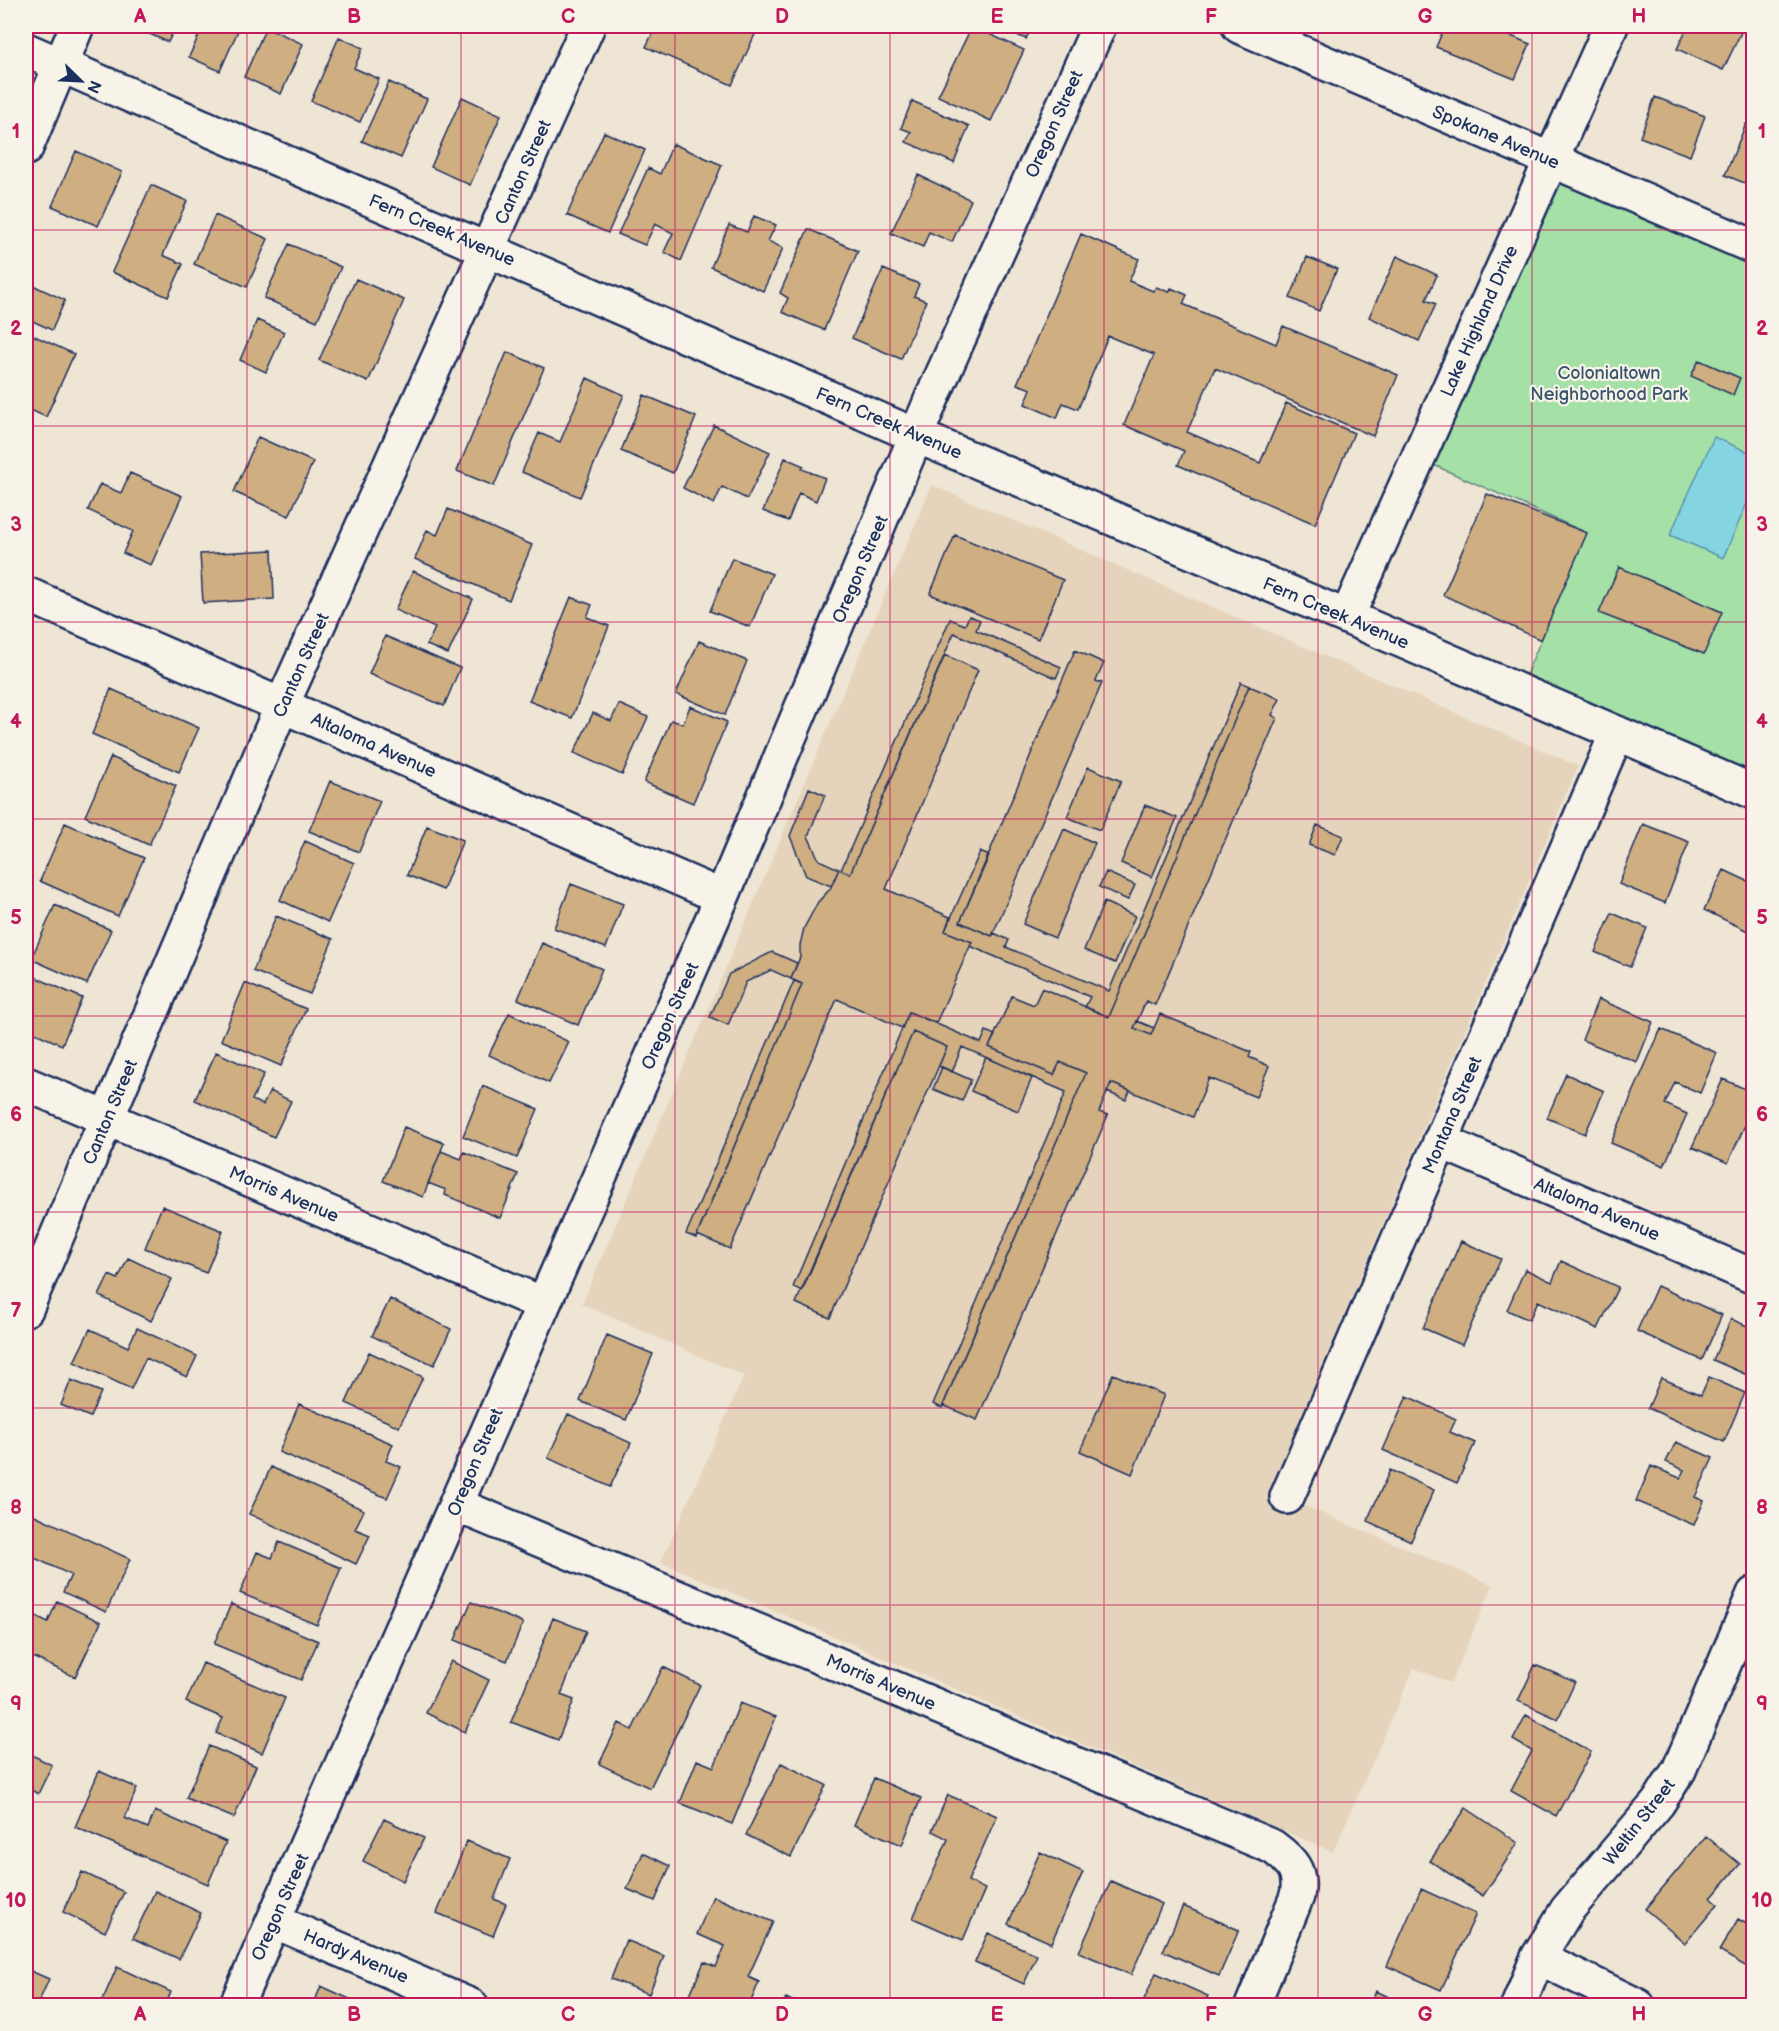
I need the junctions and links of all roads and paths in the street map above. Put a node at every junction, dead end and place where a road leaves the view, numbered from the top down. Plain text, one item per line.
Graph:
1 (77, 26) edge
2 (588, 26) edge
3 (1099, 26) edge
4 (1239, 26) edge
5 (1611, 26) edge
6 (26, 50) edge
7 (60, 65) junction
8 (26, 148) edge
9 (1551, 160) junction
10 (1754, 248) edge
11 (488, 250) junction
12 (917, 436) junction
13 (26, 594) edge
14 (1347, 617) junction
15 (282, 705) junction
16 (1617, 733) junction
17 (1754, 792) edge
18 (722, 897) junction
19 (26, 1084) edge
20 (108, 1119) junction
21 (1440, 1141) junction
22 (1754, 1277) edge
23 (543, 1304) junction
24 (26, 1309) edge
25 (1287, 1497) dead end
26 (457, 1505) junction
27 (1754, 1594) edge
28 (274, 1921) junction
29 (1539, 1958) junction
30 (236, 2006) edge
31 (471, 2006) edge
32 (1252, 2006) edge
33 (1518, 2006) edge
34 (1638, 2006) edge

1 - 7 street
2 - 11 street, Canton Street
3 - 12 street, Oregon Street
4 - 9 street, Spokane Avenue
5 - 9 street, Lake Highland Drive
6 - 7 street, Fern Creek Avenue
7 - 8 street
7 - 11 street, Fern Creek Avenue
9 - 10 street, Spokane Avenue
9 - 14 street, Lake Highland Drive
11 - 12 street, Fern Creek Avenue
11 - 15 street, Canton Street
12 - 14 street, Fern Creek Avenue
12 - 18 street, Oregon Street
13 - 15 street, Altaloma Avenue
14 - 16 street, Fern Creek Avenue
15 - 18 street, Altaloma Avenue
15 - 20 street, Canton Street
16 - 17 street, Fern Creek Avenue
16 - 21 street, Montana Street
18 - 23 street, Oregon Street
19 - 20 street, Morris Avenue
20 - 23 street, Morris Avenue
20 - 24 street, Canton Street
21 - 22 street, Altaloma Avenue
21 - 25 street, Montana Street
23 - 26 street, Oregon Street
26 - 28 street, Oregon Street
26 - 32 street, Morris Avenue
27 - 29 street, Weltin Street
28 - 30 street, Oregon Street
28 - 31 street, Hardy Avenue
29 - 33 street, Weltin Street
29 - 34 street

